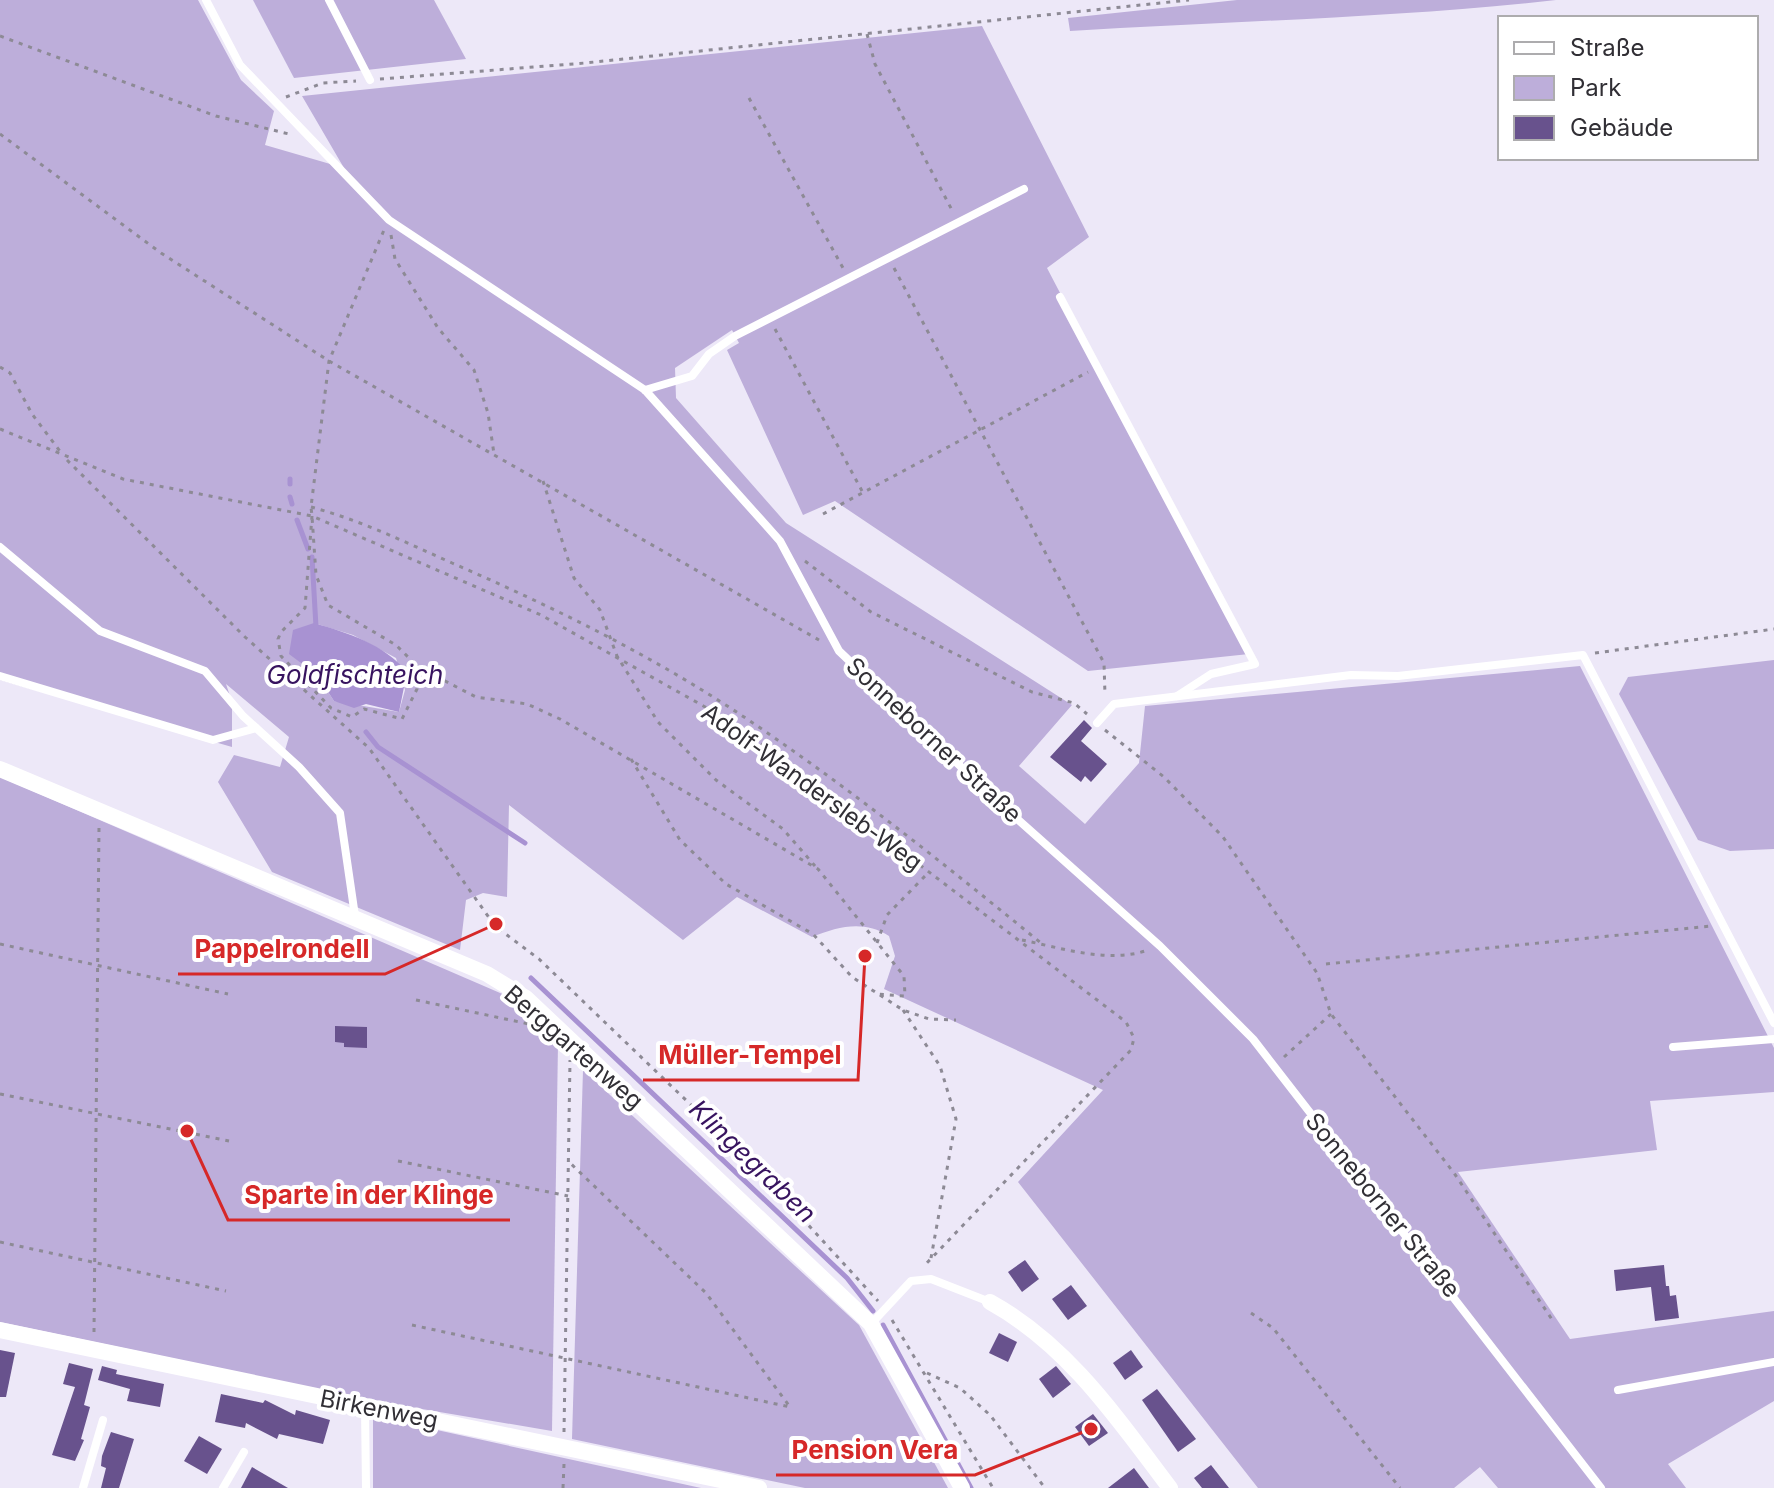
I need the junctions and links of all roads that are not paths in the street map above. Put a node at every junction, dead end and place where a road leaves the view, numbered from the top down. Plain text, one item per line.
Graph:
1 (206, 0) edge
2 (329, 0) edge
3 (370, 80) road end
4 (1024, 189) dead end
5 (1060, 297) dead end
6 (645, 390) junction
7 (0, 547) edge
8 (0, 676) edge
9 (1177, 697) junction
10 (1097, 723) road end
11 (256, 728) junction
12 (0, 769) edge
13 (355, 921) junction
14 (1774, 1023) edge
15 (1774, 1039) edge
16 (1673, 1047) dead end
17 (990, 1302) joint
18 (871, 1324) junction
19 (0, 1330) edge
20 (1774, 1362) edge
21 (1618, 1390) dead end
22 (365, 1407) junction
23 (103, 1420) dead end
24 (244, 1452) dead end
25 (83, 1488) edge
26 (223, 1488) edge
27 (366, 1488) edge
28 (759, 1488) edge
29 (962, 1488) edge
30 (1170, 1488) edge
31 (1601, 1488) edge

1 - 6 lane, Sonneborner Straße
2 - 3 lane
4 - 6 lane
5 - 9 lane
6 - 31 lane, Sonneborner Straße
7 - 11 lane
8 - 11 lane
9 - 10 lane
9 - 14 lane
11 - 13 lane
12 - 13 street, Berggartenweg
13 - 18 street, Berggartenweg
15 - 16 lane
17 - 18 lane
17 - 30 street
18 - 29 street, Berggartenweg
19 - 22 street, Birkenweg
20 - 21 lane
22 - 27 lane
22 - 28 street, Birkenweg
23 - 25 lane
24 - 26 lane

